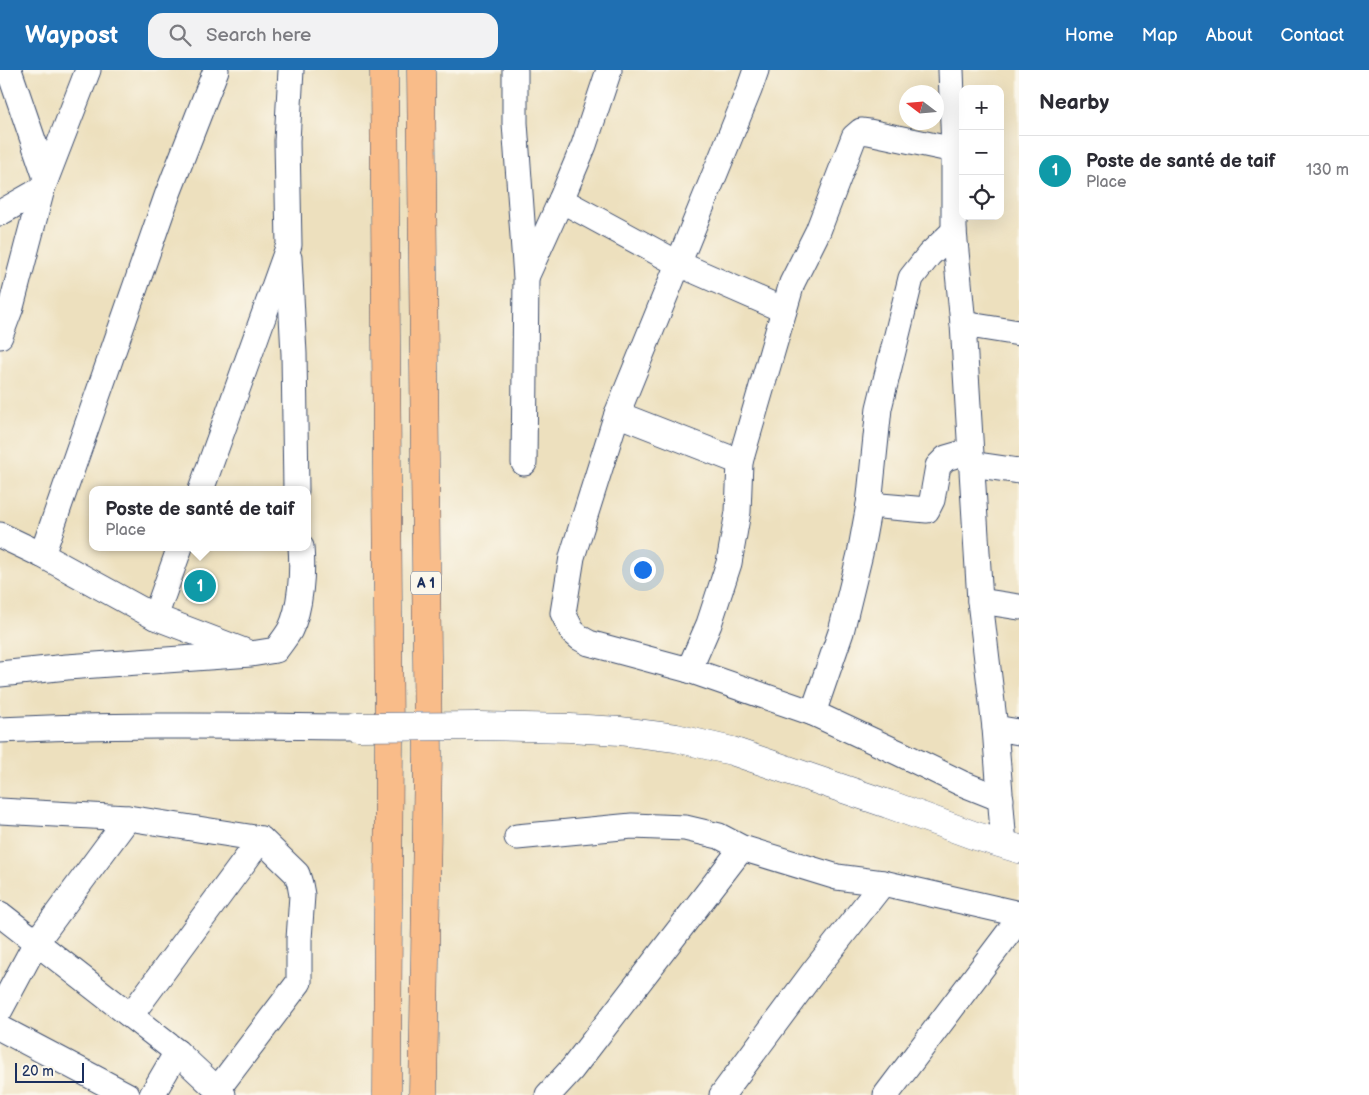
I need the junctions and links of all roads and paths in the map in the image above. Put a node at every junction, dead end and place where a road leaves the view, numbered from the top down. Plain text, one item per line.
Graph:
1 (9, 70) edge
2 (88, 70) edge
3 (216, 70) edge
4 (291, 70) edge
5 (384, 70) edge
6 (421, 70) edge
7 (515, 70) edge
8 (609, 70) edge
9 (756, 70) edge
10 (951, 70) edge
11 (954, 150) junction
12 (44, 184) junction
13 (561, 200) junction
14 (0, 213) edge
15 (954, 231) junction
16 (289, 245) junction
17 (678, 264) junction
18 (526, 278) junction
19 (784, 310) junction
20 (963, 324) junction
21 (1019, 333) edge
22 (0, 336) edge
23 (617, 414) junction
24 (971, 457) junction
25 (740, 462) junction
26 (524, 463) dead end
27 (1019, 471) edge
28 (202, 486) edge
29 (296, 486) edge
30 (868, 506) junction
31 (0, 535) edge
32 (179, 551) edge
33 (301, 551) edge
34 (42, 555) junction
35 (980, 601) junction
36 (1019, 607) edge
37 (156, 617) junction
38 (251, 654) junction
39 (689, 670) junction
40 (0, 674) edge
41 (813, 713) junction
42 (357, 727) joint
43 (0, 730) edge
44 (1007, 730) edge
45 (1001, 799) junction
46 (0, 811) edge
47 (128, 818) junction
48 (517, 837) dead end
49 (261, 839) junction
50 (1012, 847) edge
51 (742, 848) junction
52 (883, 883) junction
53 (0, 914) edge
54 (1019, 914) edge
55 (1019, 919) edge
56 (37, 941) junction
57 (0, 1010) edge
58 (130, 1015) junction
59 (0, 1028) edge
60 (177, 1052) junction
61 (220, 1092) edge
62 (127, 1095) edge
63 (152, 1095) edge
64 (387, 1095) edge
65 (423, 1095) edge
66 (548, 1095) edge
67 (722, 1095) edge
68 (886, 1095) edge

1 - 12 street
2 - 12 street
3 - 34 street
4 - 16 street
5 - 64 highway
6 - 65 highway, A 1
7 - 18 street
8 - 13 street
9 - 17 street
10 - 11 street
11 - 15 street
11 - 19 street
12 - 14 street
12 - 22 street
13 - 17 street
13 - 18 street
15 - 20 street
15 - 30 street
16 - 28 street
16 - 29 street
17 - 19 street
17 - 23 street
18 - 26 street
19 - 25 street
20 - 21 street
20 - 24 street
23 - 25 street
23 - 39 street
24 - 27 street
24 - 30 street
24 - 35 street
25 - 39 street
30 - 41 street
31 - 34 street
32 - 37 street
33 - 38 street
34 - 37 street
35 - 36 street
35 - 44 street
37 - 38 street
38 - 40 street
39 - 41 street
41 - 45 street
42 - 43 street
42 - 50 street, bridge
44 - 45 street
45 - 50 street
46 - 47 street
47 - 49 street
47 - 56 street
48 - 51 street
49 - 58 street
49 - 61 street
51 - 52 street
51 - 66 street
52 - 54 street
52 - 67 street
53 - 56 street
55 - 68 street
56 - 57 street
56 - 58 street
58 - 60 street
59 - 62 street
60 - 61 street
60 - 63 street

